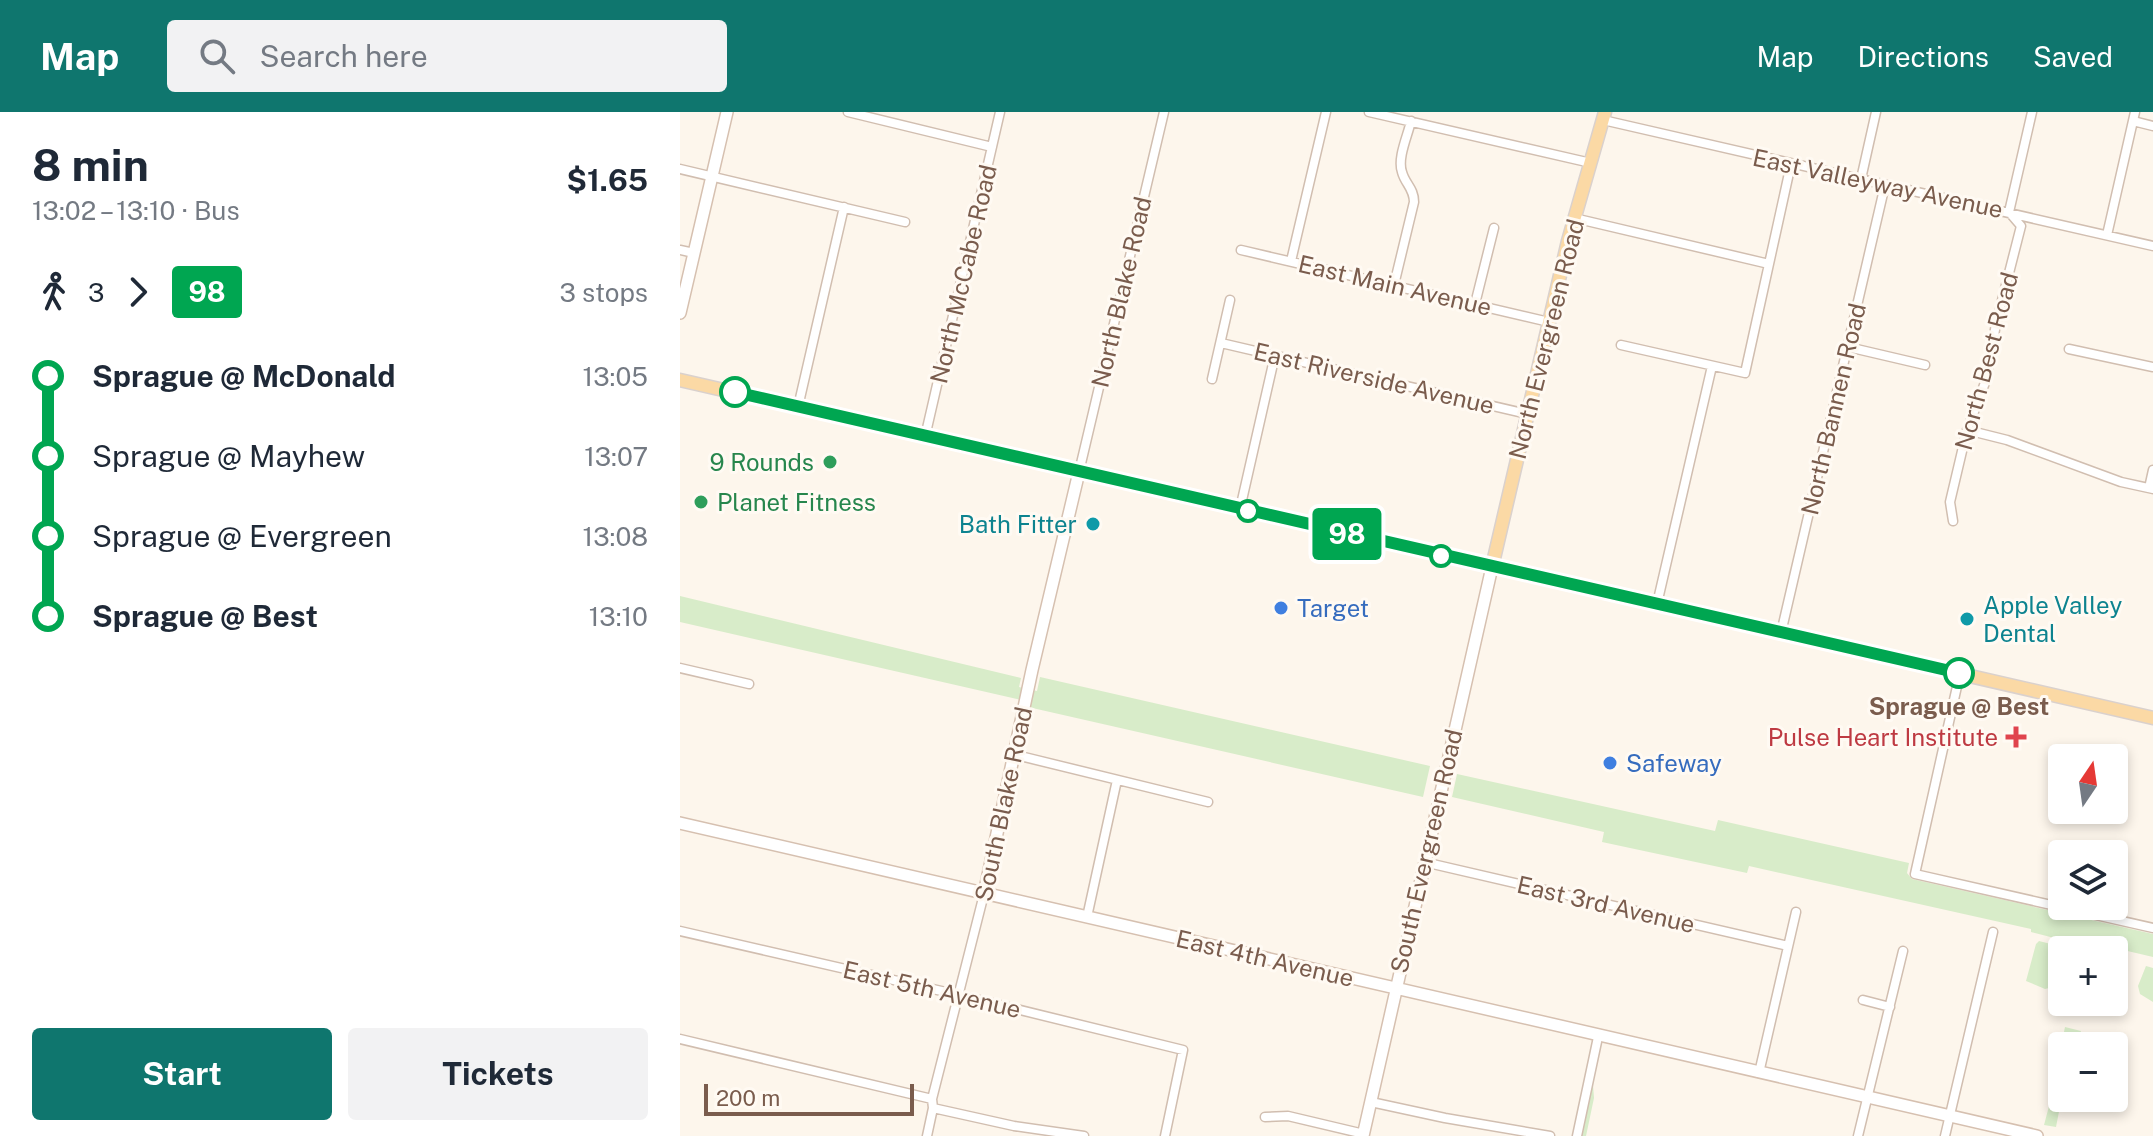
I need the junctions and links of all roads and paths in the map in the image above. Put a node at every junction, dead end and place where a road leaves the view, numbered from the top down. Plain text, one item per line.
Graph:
1 (727, 112) edge
2 (848, 112) edge
3 (1000, 112) edge
4 (1164, 112) edge
5 (1326, 112) edge
6 (1369, 112) edge
7 (1424, 112) edge
8 (1876, 112) edge
9 (2032, 112) edge
10 (1604, 116) edge
11 (2134, 117) edge
12 (1416, 122) junction
13 (2153, 126) edge
14 (992, 147) junction
15 (1591, 163) junction
16 (1791, 164) junction
17 (680, 169) edge
18 (712, 177) junction
19 (1861, 179) junction
20 (1885, 185) junction
21 (844, 207) junction
22 (2009, 212) junction
23 (1574, 218) junction
24 (905, 222) dead end
25 (1494, 228) dead end
26 (2107, 235) junction
27 (2153, 246) edge
28 (680, 250) edge
29 (1241, 250) dead end
30 (694, 253) junction
31 (1291, 261) junction
32 (1769, 264) junction
33 (1394, 285) junction
34 (1230, 300) dead end
35 (1475, 304) junction
36 (680, 313) edge
37 (1549, 322) junction
38 (1221, 343) junction
39 (1621, 345) dead end
40 (1848, 347) junction
41 (2069, 349) dead end
42 (1275, 355) junction
43 (1925, 365) dead end
44 (1712, 366) junction
45 (2153, 367) edge
46 (1212, 379) dead end
47 (680, 380) edge
48 (798, 407) junction
49 (1527, 414) junction
50 (1967, 430) junction
51 (925, 437) junction
52 (2153, 470) edge
53 (1079, 472) junction
54 (2151, 489) edge
55 (1240, 509) junction
56 (1953, 521) dead end
57 (1492, 567) junction
58 (1657, 604) junction
59 (1781, 633) junction
60 (680, 668) edge
61 (1960, 673) junction
62 (749, 684) dead end
63 (2153, 718) edge
64 (1016, 755) junction
65 (1117, 780) junction
66 (1208, 802) dead end
67 (680, 823) edge
68 (1424, 862) junction
69 (984, 894) junction
70 (1796, 912) dead end
71 (1087, 917) junction
72 (2153, 928) edge
73 (680, 931) edge
74 (1993, 932) dead end
75 (1788, 946) junction
76 (1903, 951) dead end
77 (1395, 989) junction
78 (959, 995) junction
79 (1863, 1000) dead end
80 (1890, 1007) junction
81 (1598, 1037) junction
82 (680, 1039) edge
83 (1759, 1073) junction
84 (1869, 1098) junction
85 (1371, 1102) junction
86 (932, 1104) junction
87 (1950, 1116) junction
88 (1265, 1117) dead end
89 (1363, 1135) edge
90 (927, 1136) edge
91 (1084, 1136) edge
92 (1165, 1136) edge
93 (1550, 1136) edge
94 (1577, 1136) edge
95 (1858, 1136) edge
96 (1945, 1136) edge
97 (2037, 1136) edge

1 - 18 street
2 - 14 street
3 - 14 street, North McCabe Road
4 - 53 street, North Blake Road
5 - 31 street
6 - 12 street
7 - 12 street
8 - 19 street
9 - 22 street, North Best Road
10 - 15 main road, North Evergreen Road
10 - 16 street, East Valleyway Avenue
11 - 13 street
11 - 26 street
12 - 15 street
12 - 33 street
14 - 51 street, North McCabe Road
15 - 23 main road, North Evergreen Road
16 - 19 street, East Valleyway Avenue
16 - 32 street
17 - 18 street
18 - 21 street
18 - 30 street
19 - 20 street, East Valleyway Avenue
20 - 22 street, East Valleyway Avenue
20 - 40 street, North Bannen Road
21 - 24 street
21 - 48 street
22 - 26 street, East Valleyway Avenue
22 - 50 street, North Best Road
23 - 32 street
23 - 37 main road, North Evergreen Road
25 - 35 street
26 - 27 street, East Valleyway Avenue
28 - 30 street
29 - 31 street, East Main Avenue
30 - 36 street
31 - 33 street, East Main Avenue
32 - 44 street
33 - 35 street, East Main Avenue
34 - 38 street
35 - 37 street, East Main Avenue
37 - 49 main road, North Evergreen Road
38 - 42 street, East Riverside Avenue
38 - 46 street
39 - 44 street
40 - 43 street
40 - 59 street, North Bannen Road
41 - 45 street
42 - 49 street, East Riverside Avenue
42 - 55 street
44 - 58 street
47 - 48 main road
48 - 51 main road
49 - 57 main road, North Evergreen Road
50 - 54 street
50 - 56 street, North Best Road
51 - 53 main road
52 - 54 street
53 - 55 main road
53 - 64 street, South Blake Road
55 - 57 main road
57 - 58 main road
57 - 68 street, South Evergreen Road
58 - 59 main road
59 - 61 main road
60 - 62 street
61 - 63 main road
61 - 72 street
64 - 65 street
64 - 69 street, South Blake Road
65 - 66 street
65 - 71 street
67 - 69 street, East 4th Avenue
68 - 75 street, East 3rd Avenue
68 - 77 street, South Evergreen Road
69 - 71 street, East 4th Avenue
69 - 78 street, South Blake Road
70 - 75 street
71 - 77 street, East 4th Avenue
73 - 78 street, East 5th Avenue
74 - 87 street
75 - 83 street
76 - 80 street
77 - 81 street, East 4th Avenue
77 - 85 street, South Evergreen Road
78 - 86 street, South Blake Road
78 - 92 street, East 5th Avenue
79 - 80 street
80 - 84 street
81 - 83 street, East 4th Avenue
81 - 94 street
82 - 86 street
83 - 84 street, East 4th Avenue
84 - 87 street, East 4th Avenue
84 - 95 street
85 - 89 street, South Evergreen Road
85 - 93 street
86 - 90 street, South Blake Road
86 - 91 street
87 - 96 street
87 - 97 street, East 4th Avenue
88 - 89 street

